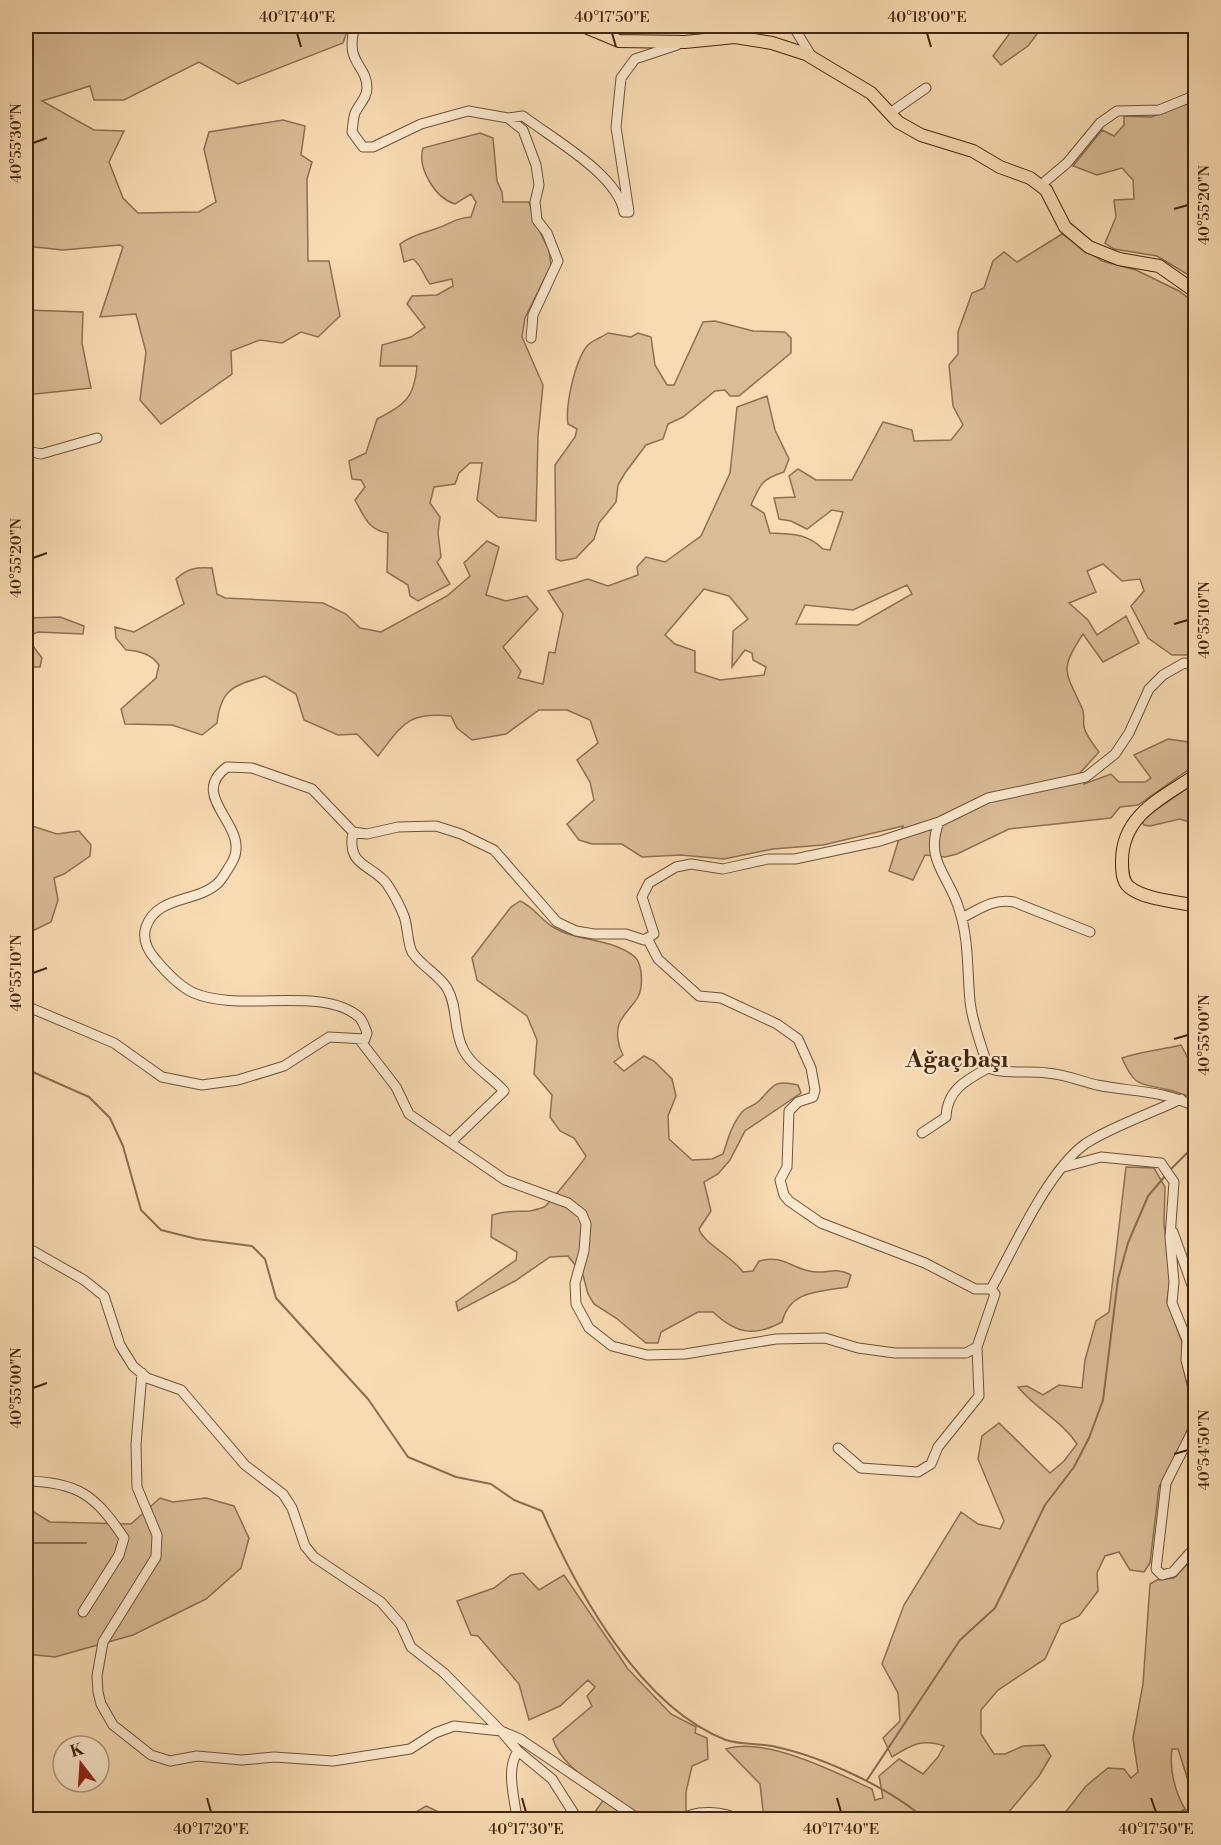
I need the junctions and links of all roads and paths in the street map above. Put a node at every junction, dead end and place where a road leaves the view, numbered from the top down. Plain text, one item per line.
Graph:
1 (355, 26) edge
2 (583, 26) edge
3 (793, 26) edge
4 (685, 42) junction
5 (812, 57) junction
6 (926, 88) dead end
7 (1196, 95) edge
8 (890, 113) junction
9 (508, 118) junction
10 (1041, 185) junction
11 (1196, 292) edge
12 (531, 338) dead end
13 (97, 438) dead end
14 (32, 452) dead end
15 (1196, 665) edge
16 (1196, 775) edge
17 (939, 822) junction
18 (353, 831) junction
19 (1196, 906) edge
20 (962, 918) junction
21 (1090, 932) dead end
22 (646, 938) junction
23 (26, 1006) edge
24 (359, 1039) junction
25 (988, 1068) junction
26 (1181, 1099) junction
27 (1196, 1107) edge
28 (922, 1133) dead end
29 (451, 1142) junction
30 (1064, 1167) junction
31 (1170, 1224) junction
32 (26, 1247) edge
33 (1193, 1288) dead end
34 (991, 1290) junction
35 (977, 1347) junction
36 (142, 1373) junction
37 (838, 1448) dead end
38 (26, 1481) edge
39 (1196, 1546) edge
40 (83, 1612) dead end
41 (501, 1731) junction
42 (518, 1751) junction
43 (1196, 1809) edge
44 (517, 1820) edge
45 (578, 1820) edge
46 (640, 1820) edge
47 (681, 1820) edge
48 (741, 1820) edge
49 (1181, 1820) edge

1 - 9 street
2 - 4 main road
3 - 5 street
4 - 5 main road
4 - 9 street
5 - 8 main road
6 - 8 street
7 - 10 street
8 - 10 main road
9 - 12 street
10 - 11 main road
13 - 14 street
15 - 17 street
16 - 19 main road
17 - 20 street
17 - 22 street
18 - 22 street
18 - 24 street
18 - 29 street
20 - 21 street
20 - 25 street
22 - 34 street
23 - 24 street
24 - 29 street
25 - 26 street
25 - 28 street
26 - 27 street
26 - 30 street
29 - 35 street
30 - 31 street
30 - 34 street
31 - 33 street
31 - 39 street
32 - 36 street
34 - 35 street
35 - 37 street
36 - 41 street
36 - 41 street
38 - 40 street
41 - 42 street
41 - 46 street
42 - 44 street
42 - 45 street
43 - 49 street
47 - 48 street

